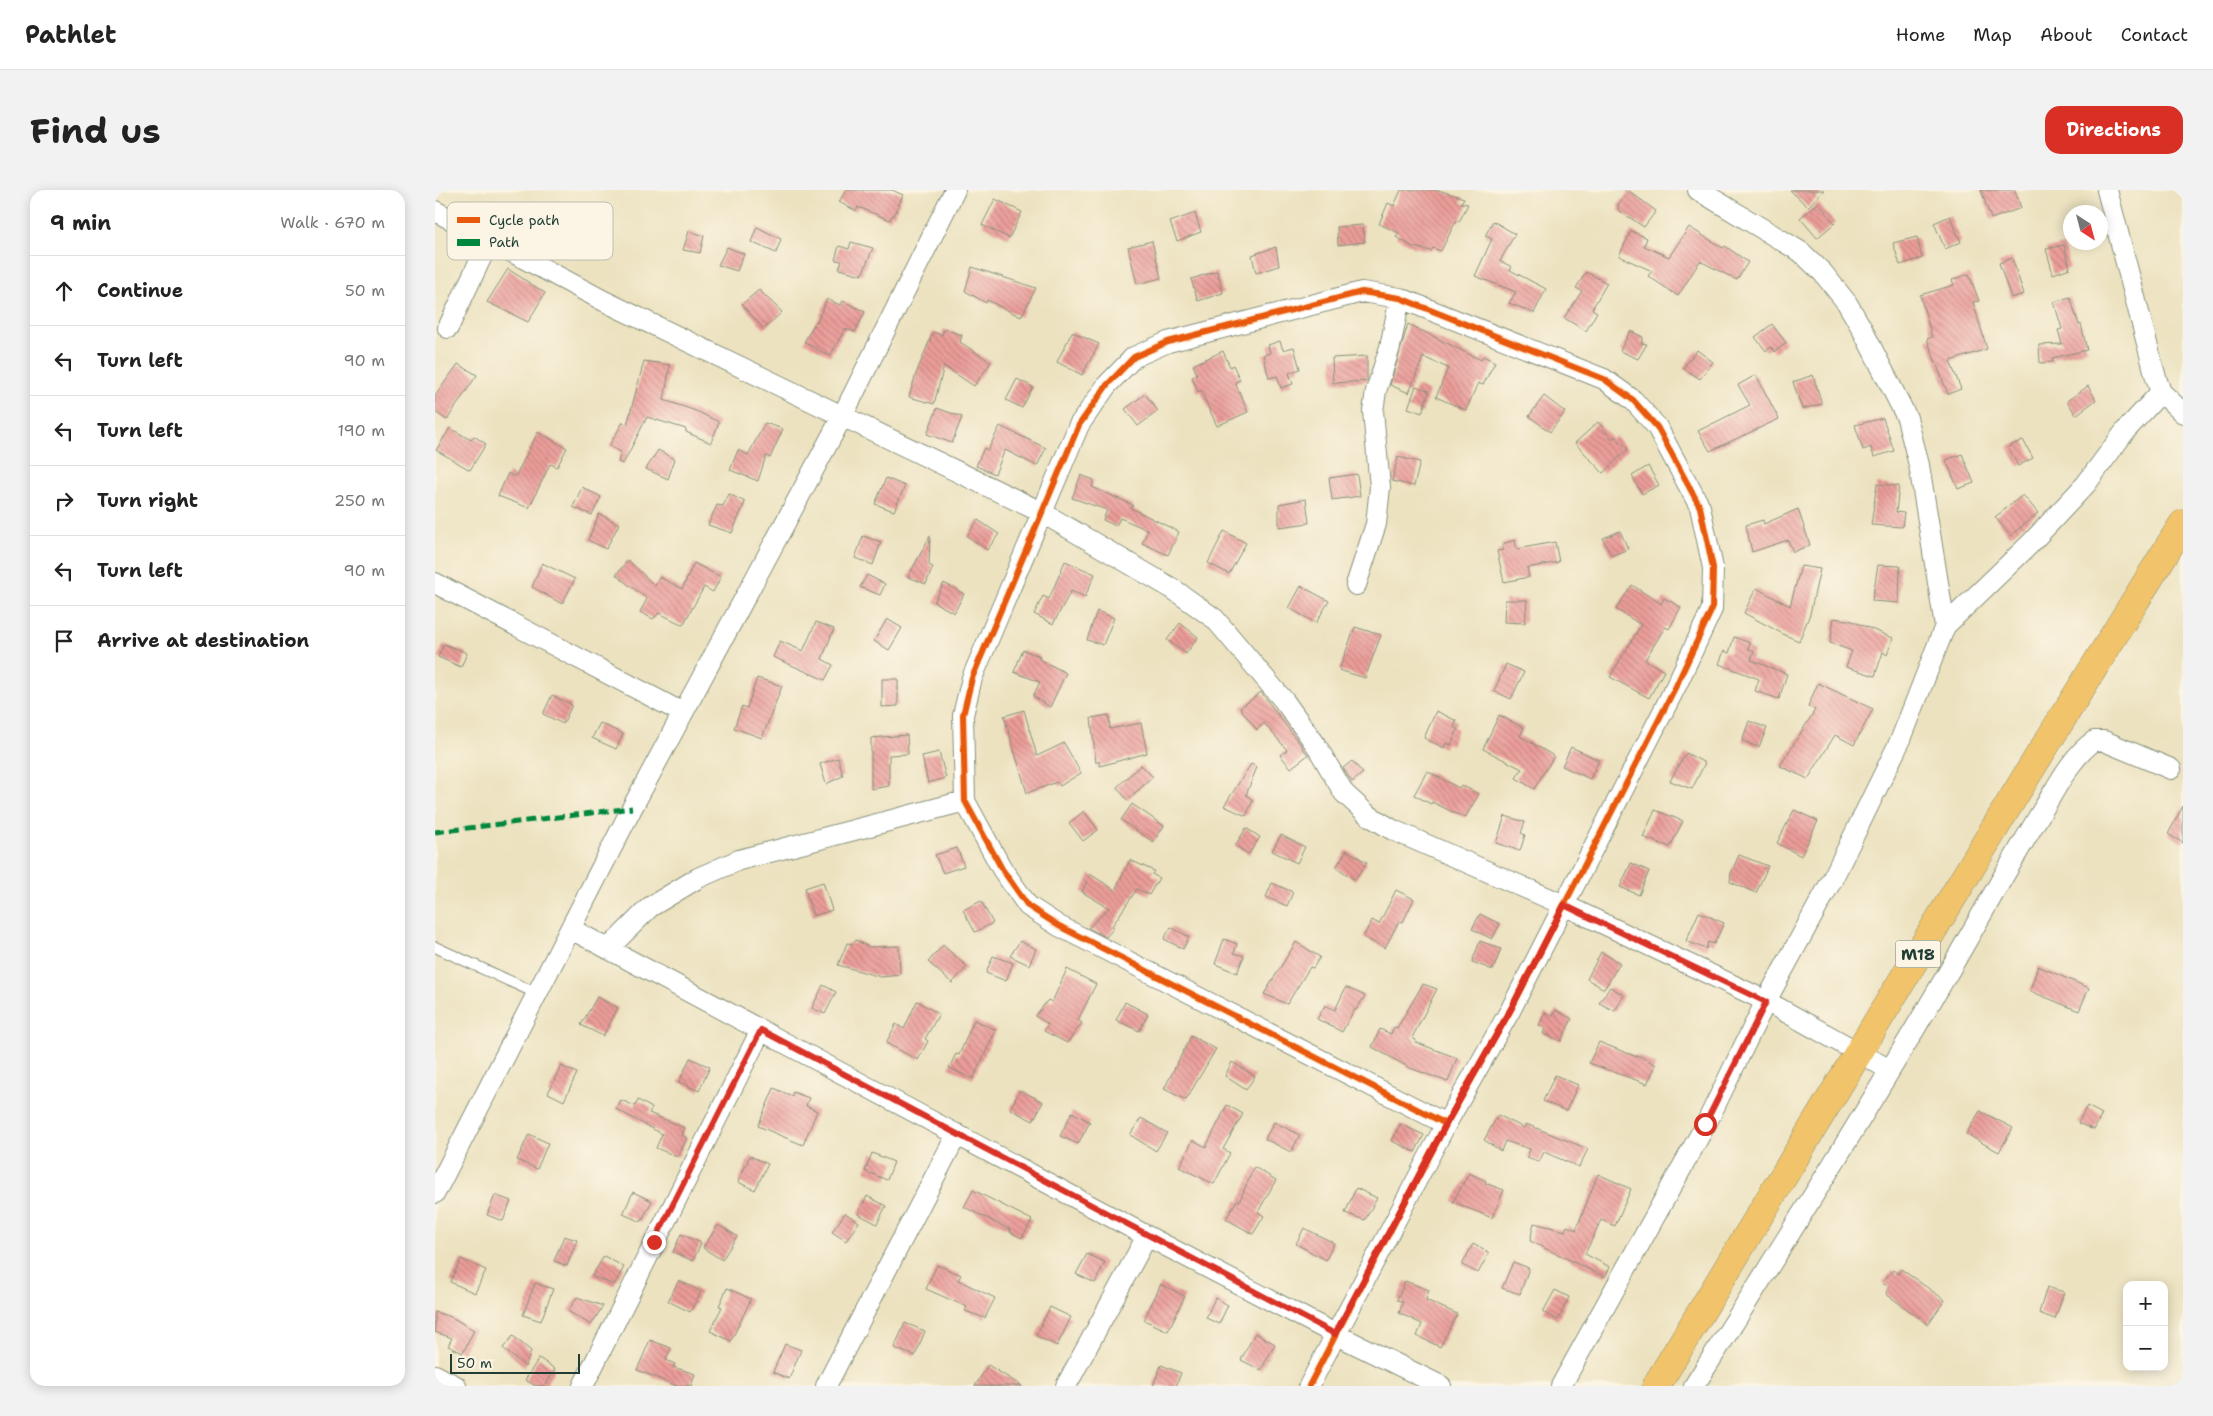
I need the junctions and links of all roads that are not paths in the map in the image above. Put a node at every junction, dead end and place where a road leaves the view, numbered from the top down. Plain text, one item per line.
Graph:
1 (955, 190) edge
2 (1698, 190) edge
3 (2107, 190) edge
4 (435, 211) edge
5 (447, 217) edge
6 (480, 260) edge
7 (528, 260) edge
8 (1400, 298) junction
9 (448, 328) dead end
10 (2161, 392) junction
11 (2183, 413) edge
12 (843, 415) junction
13 (1041, 512) junction
14 (2183, 524) edge
15 (435, 583) edge
16 (1355, 585) dead end
17 (1945, 626) junction
18 (683, 713) junction
19 (2171, 769) dead end
20 (965, 801) junction
21 (1564, 905) junction
22 (571, 929) junction
23 (435, 947) edge
24 (608, 949) junction
25 (538, 994) junction
26 (1766, 1002) junction
27 (761, 1030) junction
28 (1859, 1053) junction
29 (1890, 1070) junction
30 (1446, 1124) junction
31 (957, 1134) junction
32 (435, 1192) edge
33 (1147, 1236) junction
34 (1335, 1334) junction
35 (435, 1375) edge
36 (457, 1386) edge
37 (583, 1386) edge
38 (826, 1386) edge
39 (1066, 1386) edge
40 (1309, 1386) edge
41 (1441, 1386) edge
42 (1561, 1386) edge
43 (1656, 1386) edge
44 (1694, 1386) edge

1 - 12 street
2 - 17 street
3 - 10 street
4 - 5 street
6 - 9 street
7 - 12 street
8 - 13 street
8 - 16 street
8 - 21 street
10 - 11 street
10 - 17 street
12 - 13 street
12 - 18 street
13 - 20 street
13 - 21 street
14 - 28 main road, M18
15 - 18 street
17 - 26 street
18 - 22 street
19 - 29 street
20 - 24 street
20 - 30 street
21 - 26 street
21 - 30 street
22 - 24 street
22 - 25 street
23 - 25 lane
24 - 27 street
25 - 32 street
26 - 28 street
26 - 42 street
27 - 31 street
27 - 37 street
28 - 29 street
28 - 43 main road, M18
29 - 44 street
30 - 34 street
31 - 33 street
31 - 38 street
33 - 34 street
33 - 39 street
34 - 40 street
34 - 41 street
35 - 36 street

